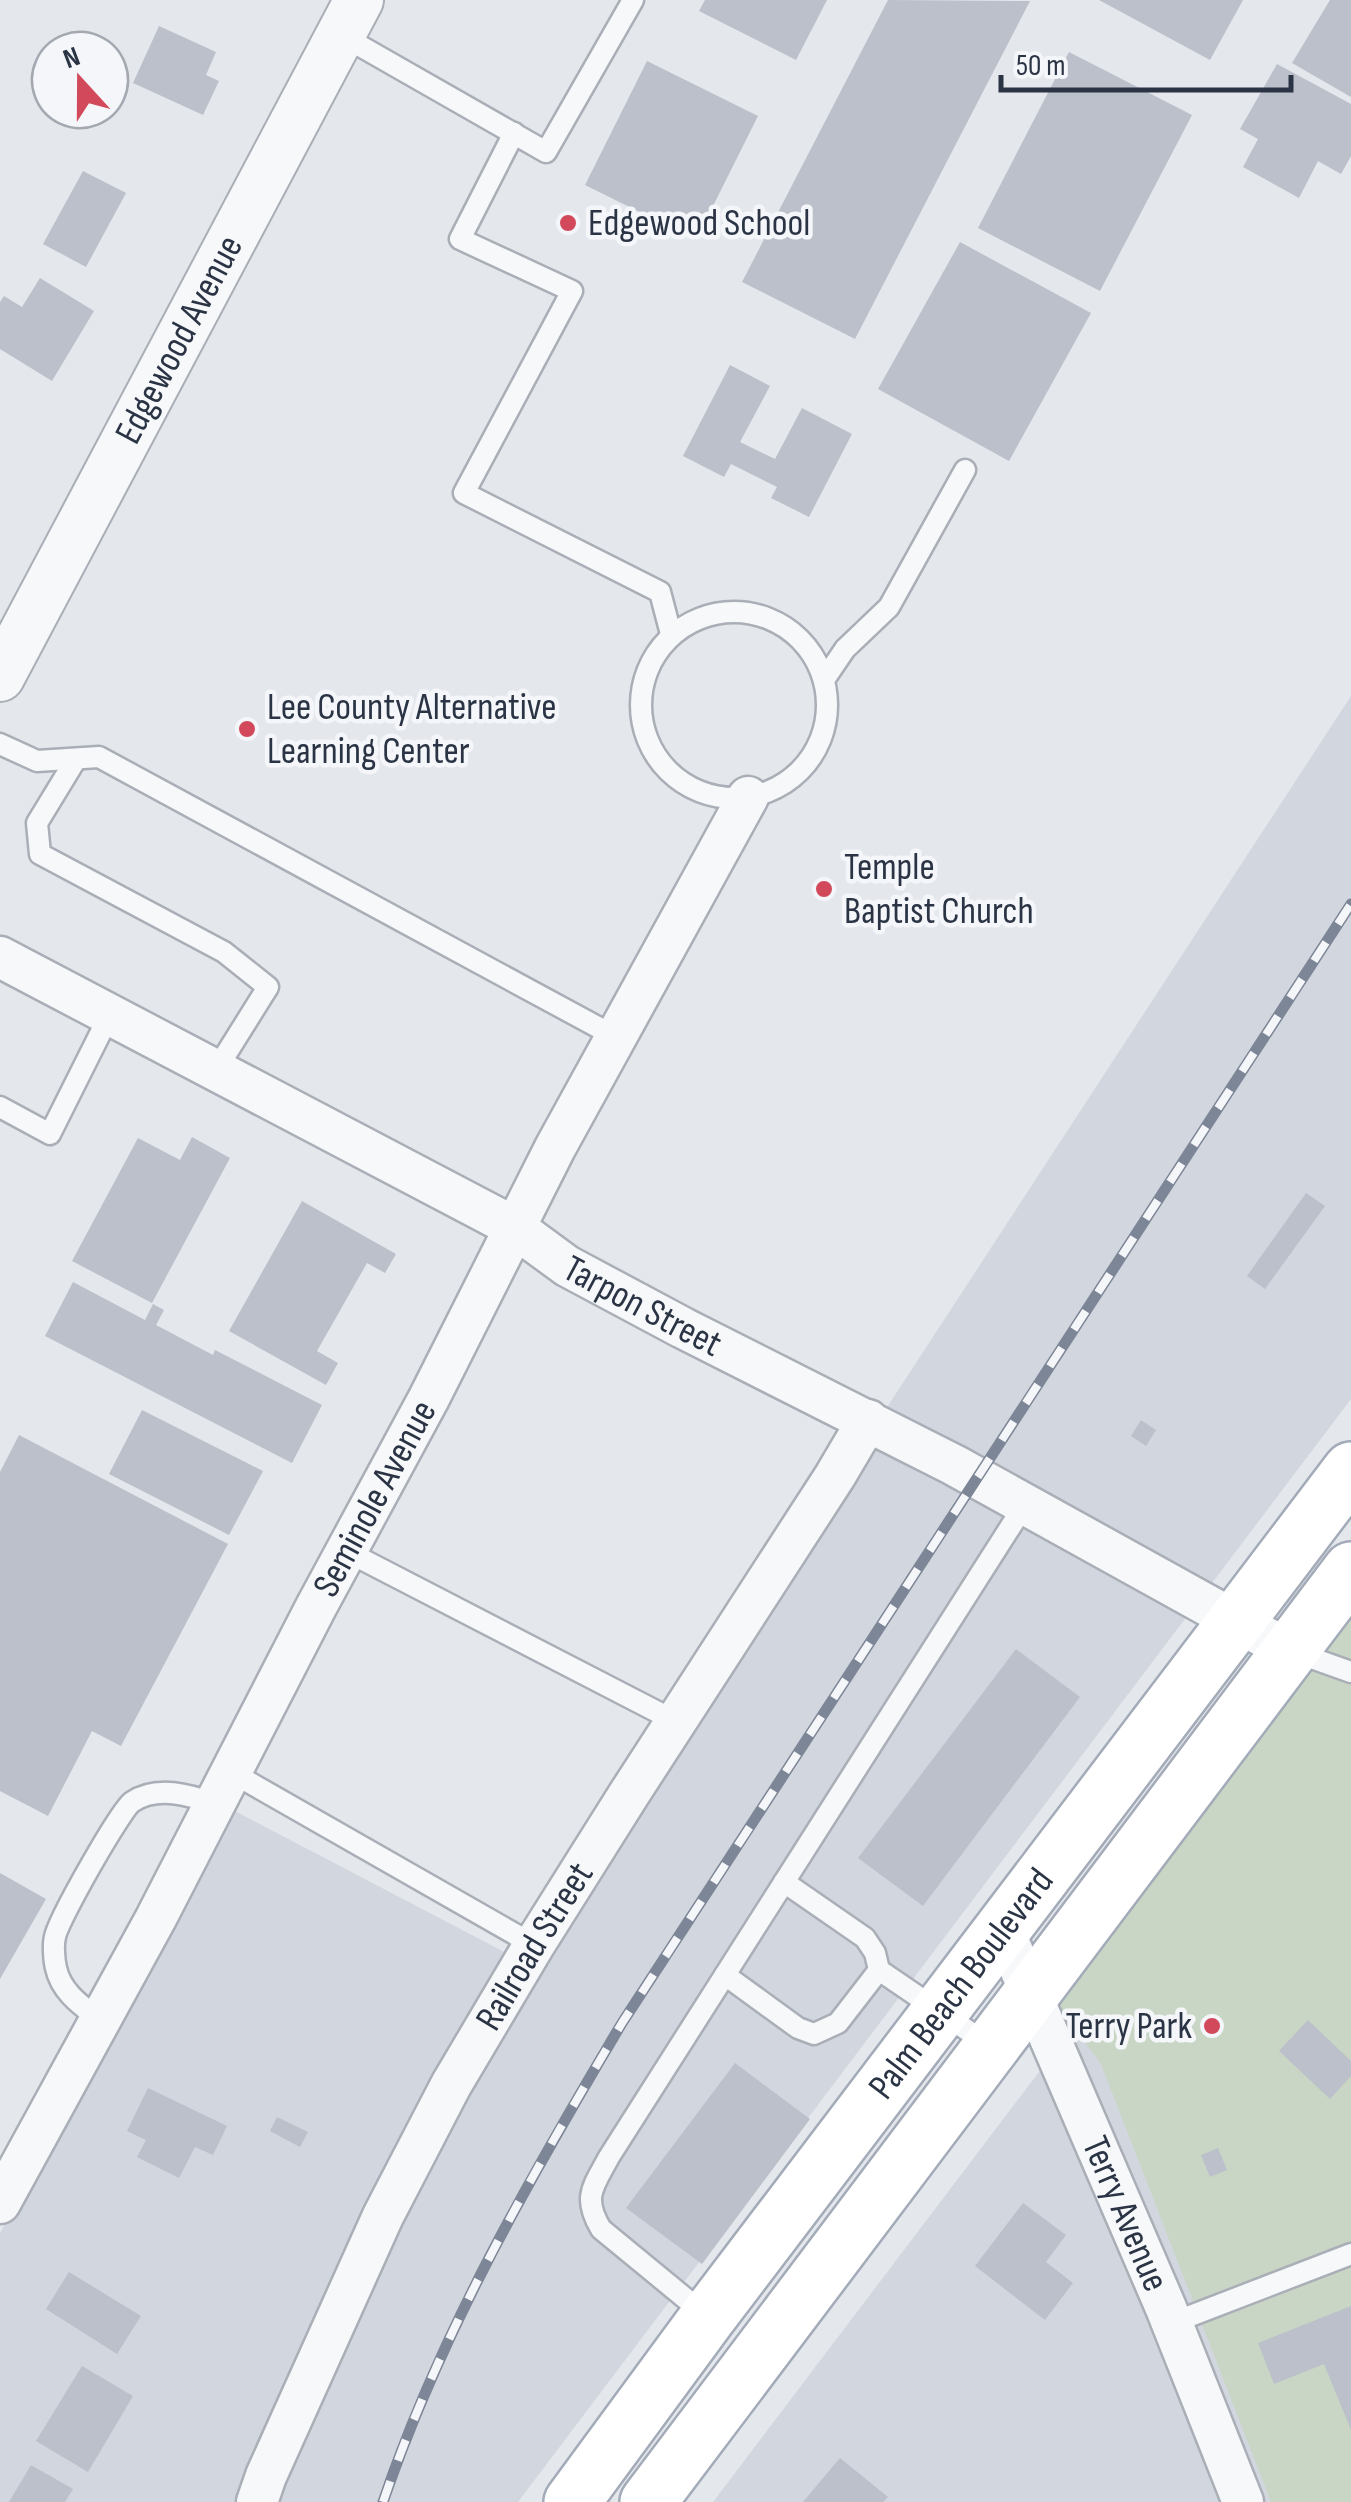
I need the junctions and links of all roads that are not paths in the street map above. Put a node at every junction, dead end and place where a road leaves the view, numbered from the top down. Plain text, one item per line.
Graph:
1 (633, 0) edge
2 (350, 18) edge
3 (514, 133) junction
4 (966, 470) dead end
5 (671, 634) junction
6 (0, 677) edge
7 (824, 680) junction
8 (0, 744) edge
9 (76, 759) junction
10 (748, 798) junction
11 (0, 957) edge
12 (110, 1014) junction
13 (616, 1037) junction
14 (216, 1070) junction
15 (0, 1107) edge
16 (514, 1228) junction
17 (868, 1420) junction
18 (1351, 1470) edge
19 (1026, 1504) junction
20 (346, 1552) junction
21 (1351, 1570) edge
22 (1236, 1621) junction
23 (1290, 1651) junction
24 (1351, 1672) edge
25 (675, 1722) junction
26 (223, 1788) junction
27 (784, 1882) junction
28 (1002, 1929) junction
29 (534, 1945) junction
30 (879, 1970) junction
31 (725, 1975) junction
32 (1030, 1994) junction
33 (940, 2011) junction
34 (100, 2020) junction
35 (991, 2046) junction
36 (0, 2203) edge
37 (1351, 2254) edge
38 (708, 2317) junction
39 (1172, 2323) junction
40 (257, 2502) edge
41 (572, 2502) edge
42 (648, 2502) edge
43 (1243, 2502) edge

1 - 3 lane
2 - 3 lane
2 - 6 street, Edgewood Avenue
3 - 5 lane
4 - 7 lane
5 - 7 lane
5 - 10 lane
7 - 10 lane
8 - 9 lane
9 - 13 lane
9 - 14 lane
10 - 13 street, Seminole Avenue
11 - 12 street, Tarpon Street
12 - 14 street, Tarpon Street
12 - 15 lane
13 - 16 street, Seminole Avenue
14 - 16 street, Tarpon Street
16 - 17 street, Tarpon Street
16 - 20 street, Seminole Avenue
17 - 19 street, Tarpon Street
17 - 25 street, Railroad Street
18 - 22 main road, Palm Beach Boulevard
19 - 22 street, Tarpon Street
19 - 27 lane
20 - 25 lane
20 - 26 street, Seminole Avenue
21 - 23 main road, Palm Beach Boulevard
22 - 23 street, Tarpon Street
22 - 28 main road, Palm Beach Boulevard
23 - 24 lane
23 - 32 main road, Palm Beach Boulevard
25 - 29 street, Railroad Street
26 - 29 lane
26 - 34 street, Seminole Avenue
26 - 34 lane
27 - 30 lane
27 - 31 lane
28 - 32 street, Terry Avenue
28 - 33 main road, Palm Beach Boulevard
29 - 40 street, Railroad Street
30 - 31 lane
30 - 33 lane
31 - 38 lane
32 - 35 main road, Palm Beach Boulevard
32 - 39 street, Terry Avenue
33 - 35 lane
33 - 38 main road, Palm Beach Boulevard
34 - 36 street, Seminole Avenue
35 - 42 main road, Palm Beach Boulevard
37 - 39 lane
38 - 41 main road, Palm Beach Boulevard
39 - 43 street, Terry Avenue

